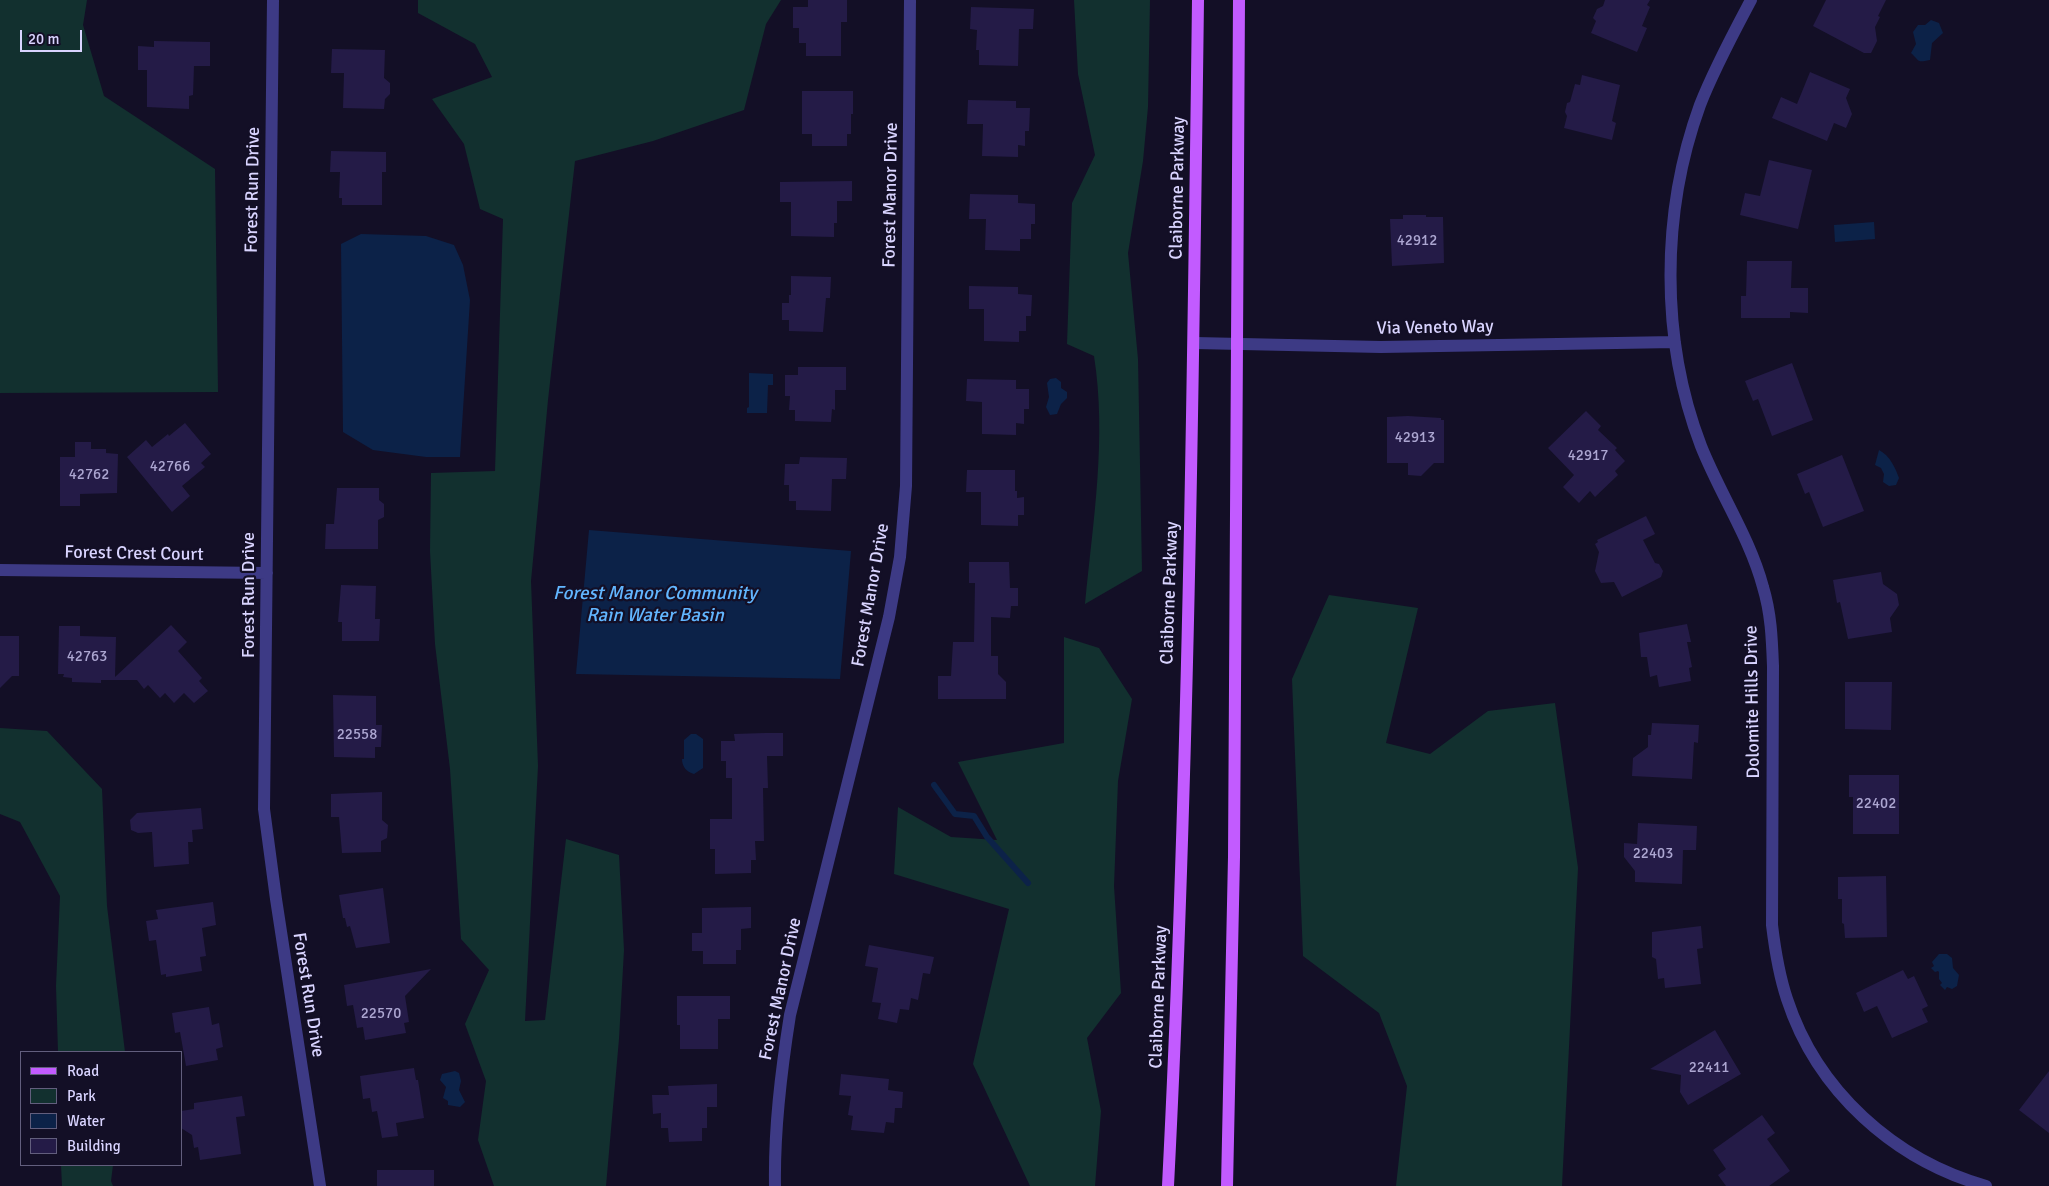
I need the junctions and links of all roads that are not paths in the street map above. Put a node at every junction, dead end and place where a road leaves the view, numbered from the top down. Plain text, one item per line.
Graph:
1 (273, 0) edge
2 (910, 0) edge
3 (1198, 0) edge
4 (1239, 0) edge
5 (1751, 0) edge
6 (1675, 342) junction
7 (1195, 343) junction
8 (1237, 344) junction
9 (0, 570) edge
10 (267, 572) junction
11 (320, 1186) edge
12 (775, 1186) edge
13 (1168, 1186) edge
14 (1228, 1186) edge
15 (1986, 1186) edge

1 - 10 street, Forest Run Drive
2 - 12 street, Forest Manor Drive
3 - 7 main road, Claiborne Parkway
4 - 8 main road
5 - 6 street, Dolomite Hills Drive
6 - 8 street, Via Veneto Way
6 - 15 street, Dolomite Hills Drive
7 - 8 street, Via Veneto Way
7 - 13 main road, Claiborne Parkway
8 - 14 main road
9 - 10 street, Forest Crest Court
10 - 11 street, Forest Run Drive

